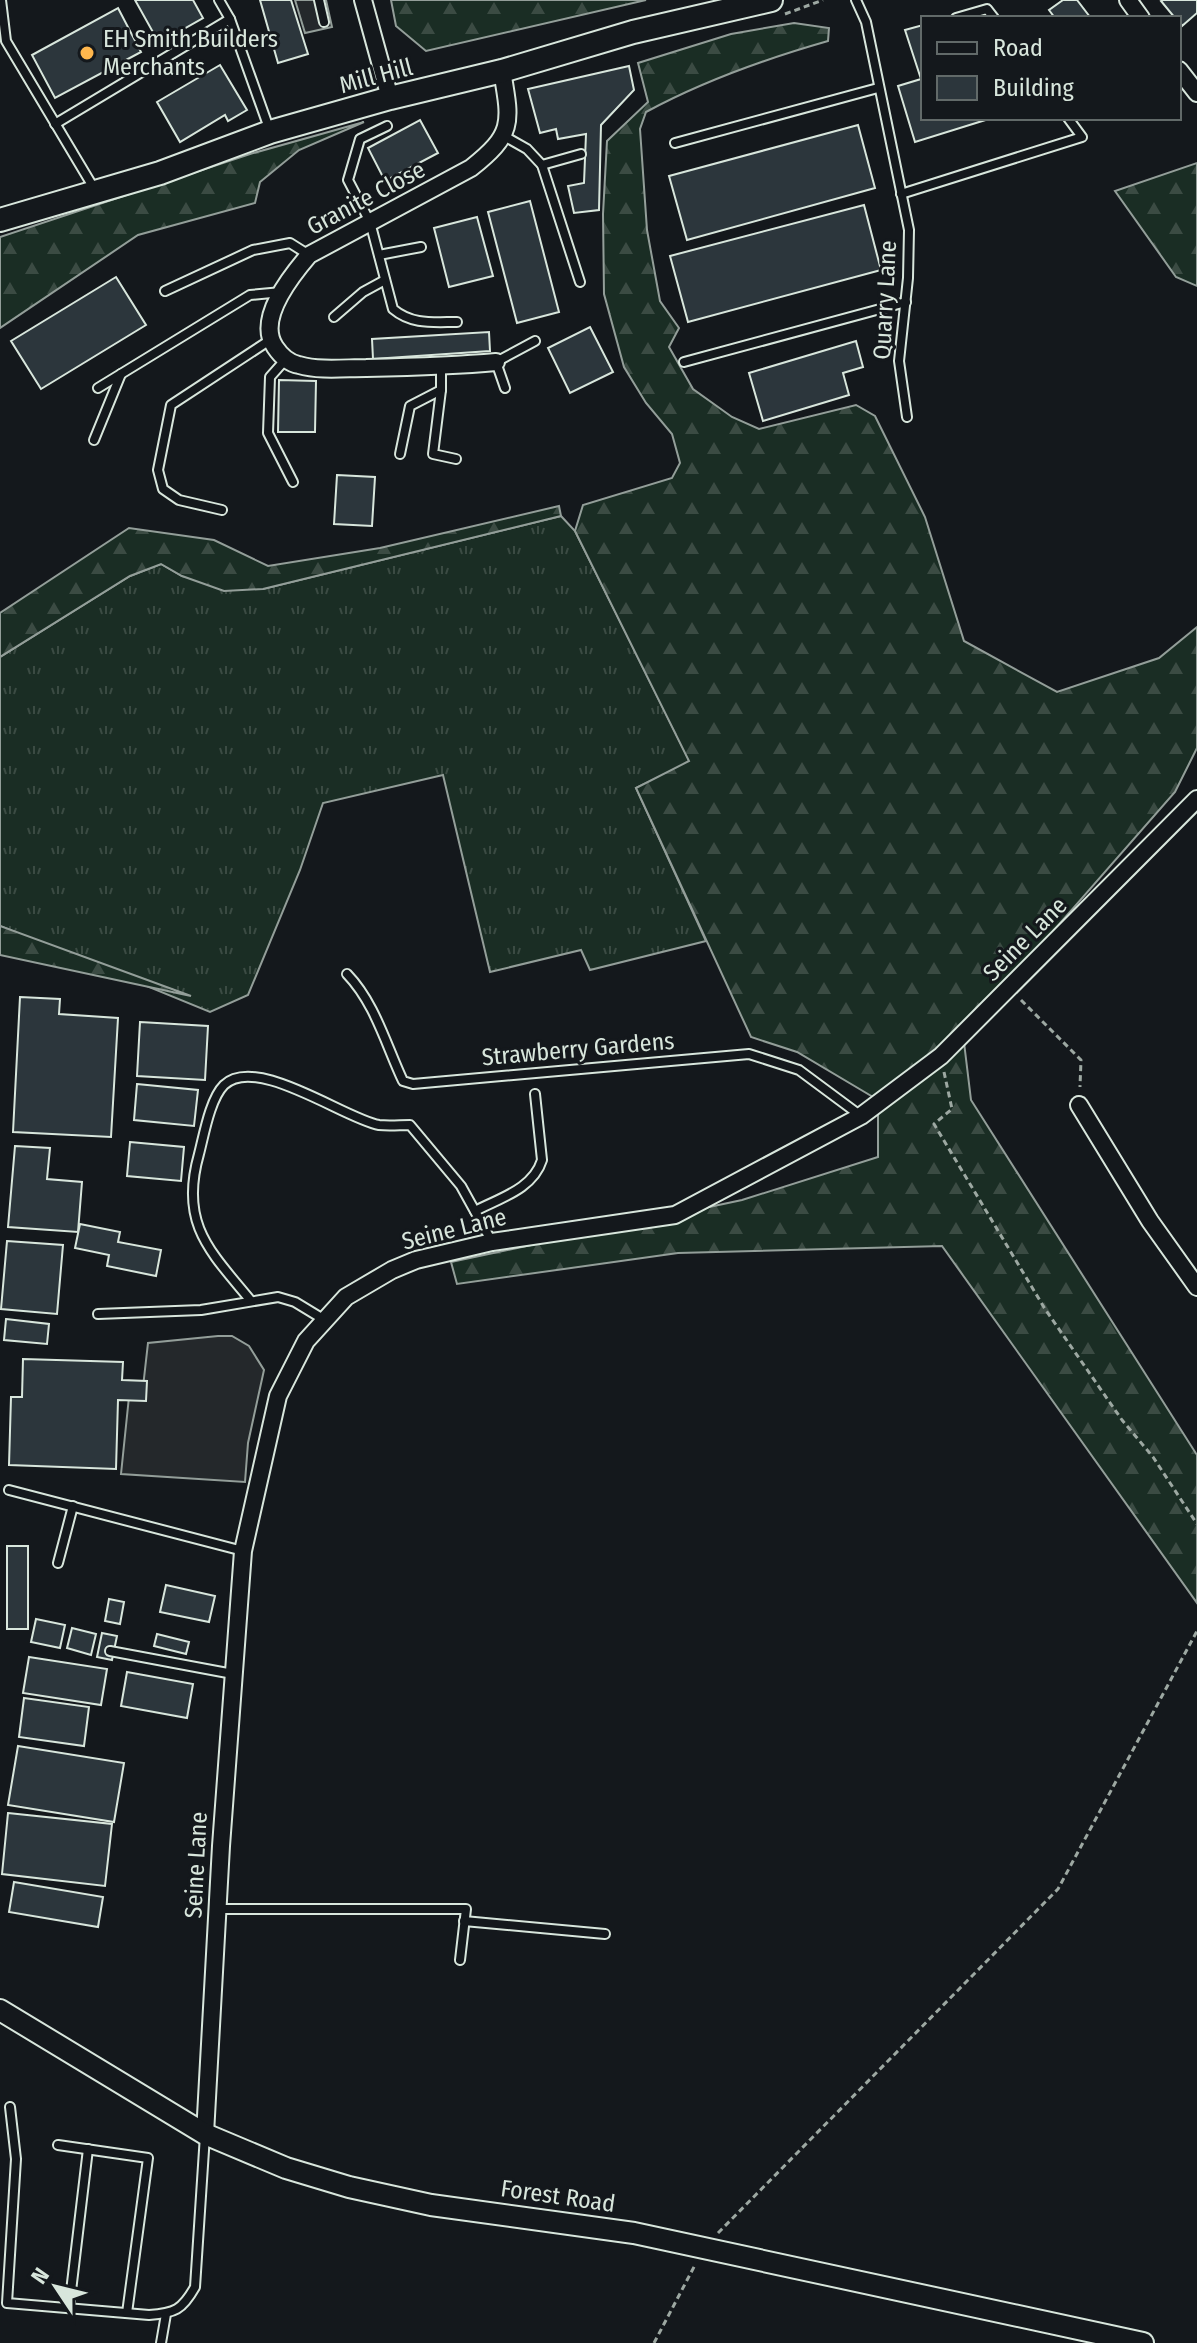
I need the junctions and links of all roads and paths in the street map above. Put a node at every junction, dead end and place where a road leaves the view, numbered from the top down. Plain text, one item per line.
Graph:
1 (1, 0) edge
2 (219, 0) edge
3 (319, 0) edge
4 (363, 0) edge
5 (771, 0) edge
6 (856, 0) edge
7 (963, 16) edge
8 (992, 16) edge
9 (230, 19) junction
10 (324, 22) dead end
11 (502, 71) junction
12 (1181, 73) edge
13 (878, 88) junction
14 (1197, 93) edge
15 (390, 98) junction
16 (1069, 120) edge
17 (55, 124) junction
18 (387, 126) dead end
19 (270, 132) junction
20 (504, 136) junction
21 (675, 143) dead end
22 (581, 154) dead end
23 (542, 165) junction
24 (96, 192) junction
25 (901, 194) junction
26 (0, 220) edge
27 (370, 222) junction
28 (421, 247) dead end
29 (309, 255) junction
30 (379, 255) junction
31 (385, 280) junction
32 (580, 282) dead end
33 (165, 291) dead end
34 (282, 292) junction
35 (906, 302) junction
36 (334, 317) dead end
37 (457, 322) dead end
38 (270, 340) junction
39 (535, 341) dead end
40 (286, 359) junction
41 (496, 362) junction
42 (684, 362) dead end
43 (441, 367) junction
44 (122, 374) junction
45 (98, 388) dead end
46 (505, 388) dead end
47 (441, 390) junction
48 (907, 417) dead end
49 (94, 440) dead end
50 (400, 454) dead end
51 (456, 459) dead end
52 (293, 482) dead end
53 (222, 510) dead end
54 (1197, 799) edge
55 (347, 974) dead end
56 (1010, 988) junction
57 (936, 1060) junction
58 (535, 1094) dead end
59 (1079, 1105) joint
60 (861, 1116) junction
61 (475, 1211) junction
62 (492, 1242) junction
63 (1197, 1287) edge
64 (251, 1301) junction
65 (98, 1314) dead end
66 (323, 1319) junction
67 (9, 1490) dead end
68 (73, 1506) junction
69 (1197, 1524) edge
70 (243, 1551) junction
71 (58, 1563) dead end
72 (1197, 1631) edge
73 (110, 1651) dead end
74 (233, 1674) junction
75 (217, 1909) junction
76 (464, 1921) junction
77 (605, 1934) dead end
78 (460, 1960) dead end
79 (0, 2010) edge
80 (10, 2107) dead end
81 (205, 2134) junction
82 (58, 2145) dead end
83 (88, 2149) junction
84 (704, 2248) junction
85 (69, 2308) junction
86 (127, 2313) junction
87 (166, 2314) junction
88 (161, 2343) edge
89 (654, 2343) edge
90 (1143, 2343) edge

1 - 17 lane
2 - 9 lane
3 - 10 lane
4 - 15 street
5 - 11 main road, Mill Hill
6 - 13 lane, Quarry Lane
7 - 8 lane
9 - 17 lane
9 - 19 lane
11 - 15 main road, Mill Hill
11 - 20 street
12 - 14 street
13 - 21 lane
13 - 25 lane, Quarry Lane
15 - 19 main road, Mill Hill
16 - 25 lane
17 - 24 lane
18 - 27 lane
19 - 24 main road, Mill Hill
20 - 23 lane
20 - 27 street, Granite Close
22 - 23 lane
23 - 32 lane
24 - 26 main road, Mill Hill
25 - 35 lane, Quarry Lane
27 - 29 street, Granite Close
27 - 30 lane
28 - 30 lane
29 - 33 lane
29 - 34 street, Granite Close
30 - 31 lane
31 - 36 lane
31 - 37 lane
34 - 38 street, Granite Close
34 - 44 lane
35 - 42 lane
35 - 48 lane, Quarry Lane
38 - 40 street
38 - 53 lane
39 - 41 lane
40 - 43 street
40 - 52 lane
41 - 43 street
41 - 46 lane
43 - 47 lane
44 - 45 lane
44 - 49 lane
47 - 50 lane
47 - 51 lane
54 - 56 street, Seine Lane
55 - 60 lane, Strawberry Gardens
56 - 57 street, Seine Lane
56 - 59 path
57 - 60 street, Seine Lane
57 - 69 path
58 - 61 lane
59 - 63 street
60 - 62 street, Seine Lane
61 - 62 lane
61 - 64 lane
62 - 66 street, Seine Lane
64 - 65 lane
64 - 66 lane
66 - 70 street, Seine Lane
67 - 68 lane
68 - 70 lane
68 - 71 lane
70 - 74 street, Seine Lane
72 - 84 path
73 - 74 lane
74 - 75 street, Seine Lane
75 - 76 lane
75 - 81 street, Seine Lane
76 - 77 lane
76 - 78 lane
79 - 81 street, Forest Road
80 - 85 lane
81 - 84 street, Forest Road
81 - 87 lane
82 - 83 lane
83 - 85 lane
83 - 86 lane
84 - 89 path
84 - 90 street, Forest Road
85 - 86 lane
86 - 87 lane
87 - 88 lane

